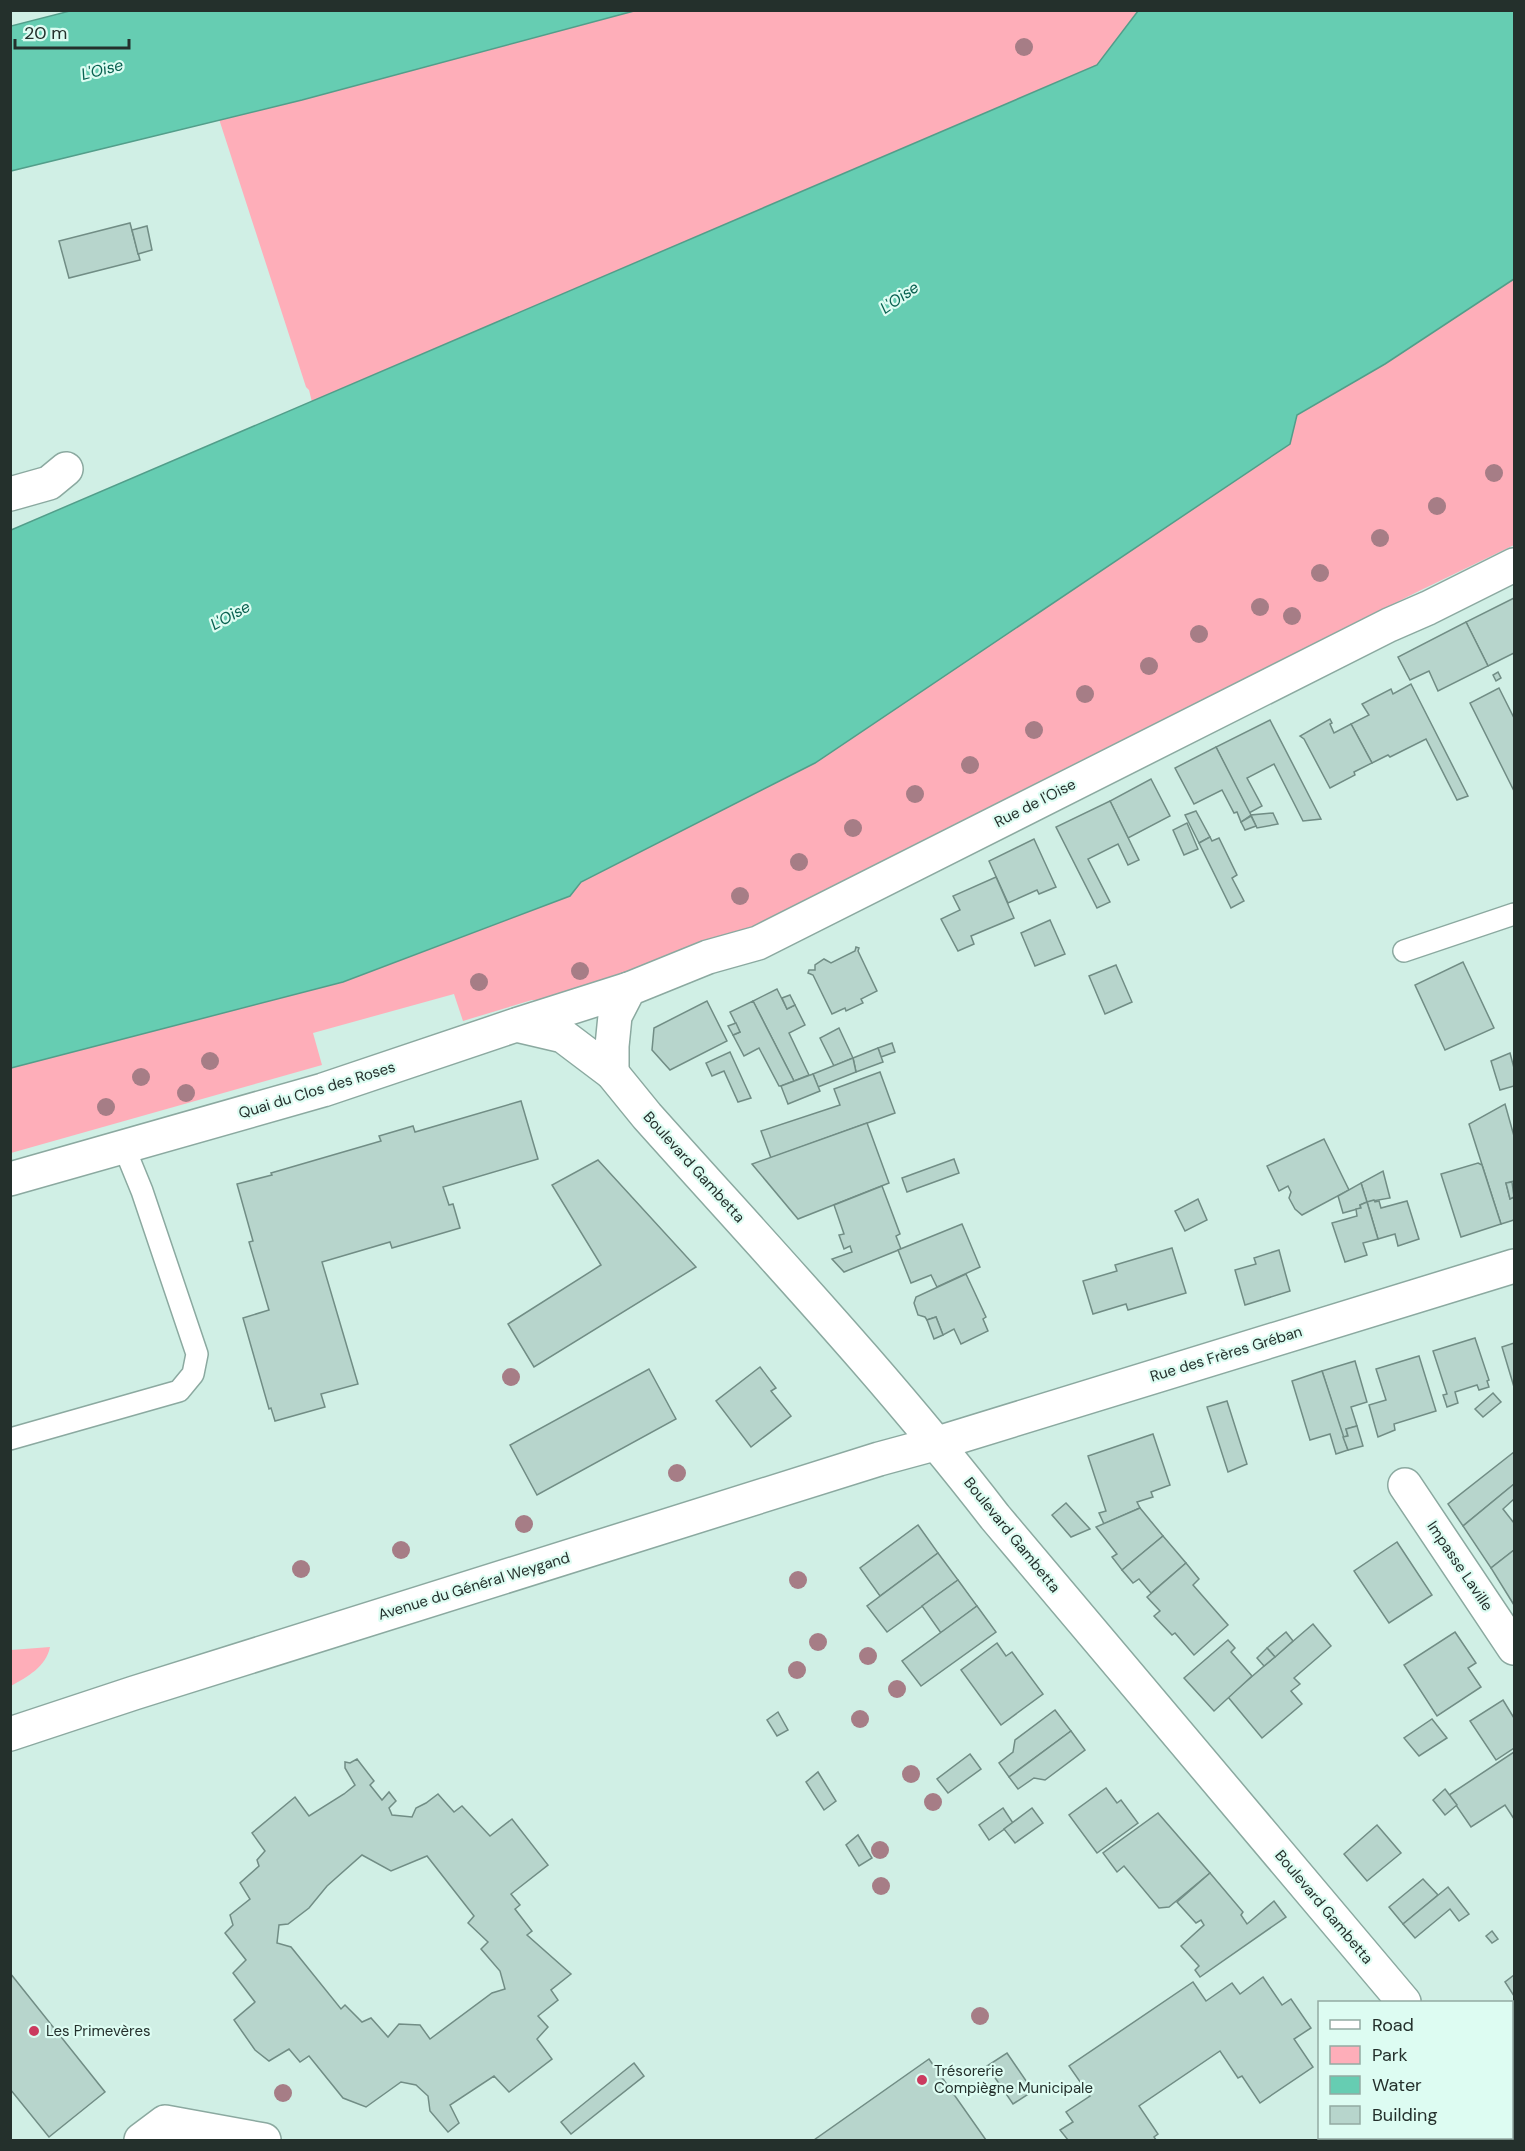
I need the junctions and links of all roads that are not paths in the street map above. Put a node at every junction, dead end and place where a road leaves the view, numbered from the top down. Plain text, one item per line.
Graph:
1 (66, 470) dead end
2 (10, 494) edge
3 (1515, 565) edge
4 (1515, 915) edge
5 (1404, 951) dead end
6 (629, 989) junction
7 (516, 1025) junction
8 (612, 1073) junction
9 (124, 1147) junction
10 (10, 1179) edge
11 (1515, 1266) edge
12 (10, 1439) edge
13 (938, 1443) junction
14 (1405, 1485) dead end
15 (1515, 1648) edge
16 (10, 1734) edge
17 (1403, 2001) edge
18 (1513, 2129) edge
19 (1515, 2134) edge
20 (141, 2140) edge
21 (264, 2140) edge

1 - 2 street
3 - 6 street, Rue de l'Oise
4 - 5 lane
6 - 7 street, Rue de l'Oise
6 - 8 street
7 - 8 street
7 - 9 street, Quai du Clos des Roses
8 - 13 street, Boulevard Gambetta
9 - 10 street, Quai du Clos des Roses
9 - 12 lane
11 - 13 street, Rue des Frères Gréban
13 - 16 street, Avenue du Général Weygand
13 - 17 street, Boulevard Gambetta
14 - 15 street, Impasse Laville
18 - 19 street
20 - 21 street

